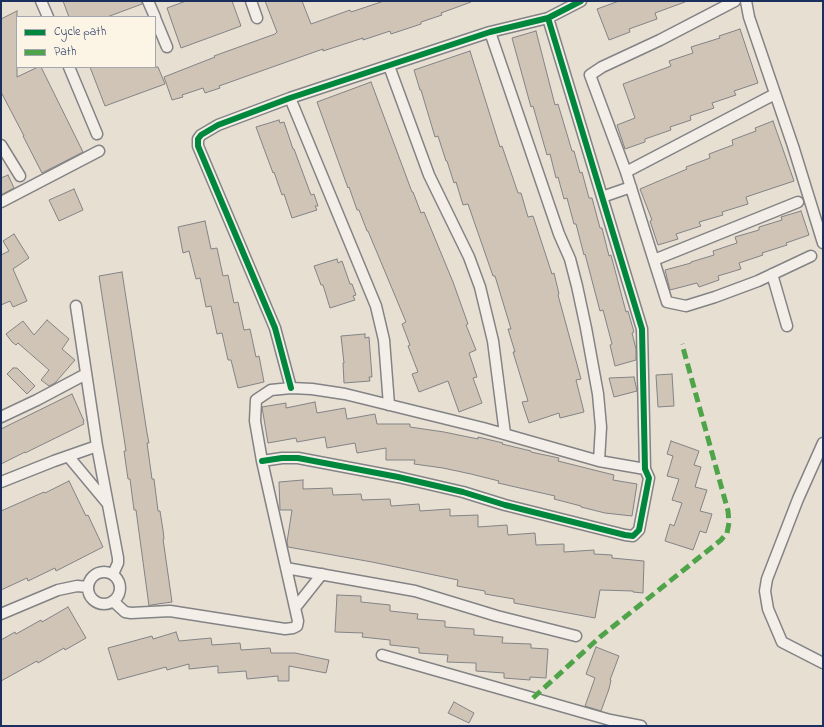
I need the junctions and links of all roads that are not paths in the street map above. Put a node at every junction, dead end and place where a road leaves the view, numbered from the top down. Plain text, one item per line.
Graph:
1 (41, 1) edge
2 (148, 1) edge
3 (251, 1) edge
4 (581, 1) edge
5 (735, 1) edge
6 (746, 1) edge
7 (48, 16) edge
8 (154, 16) edge
9 (258, 18) dead end
10 (548, 18) junction
11 (156, 20) edge
12 (490, 32) junction
13 (167, 47) dead end
14 (389, 66) junction
15 (69, 68) edge
16 (776, 94) junction
17 (290, 98) junction
18 (97, 134) dead end
19 (1, 145) edge
20 (98, 151) dead end
21 (626, 172) junction
22 (20, 176) dead end
23 (631, 187) junction
24 (602, 197) junction
25 (1, 202) edge
26 (798, 202) dead end
27 (823, 244) edge
28 (811, 256) dead end
29 (654, 260) junction
30 (772, 274) junction
31 (76, 306) dead end
32 (787, 326) dead end
33 (86, 374) junction
34 (291, 388) junction
35 (389, 405) junction
36 (1, 417) edge
37 (505, 434) junction
38 (823, 444) edge
39 (97, 446) junction
40 (68, 456) junction
41 (262, 461) junction
42 (599, 461) junction
43 (645, 469) junction
44 (1, 482) edge
45 (108, 505) junction
46 (286, 568) junction
47 (113, 574) junction
48 (322, 574) junction
49 (88, 586) junction
50 (114, 601) junction
51 (295, 608) junction
52 (1, 614) edge
53 (576, 636) dead end
54 (382, 655) dead end
55 (823, 663) edge
56 (641, 726) edge

1 - 7 street
2 - 8 street
3 - 9 street
4 - 10 street
5 - 21 street
6 - 16 street
10 - 12 street
10 - 24 street
11 - 13 street
12 - 14 street
12 - 42 street
14 - 17 street
14 - 37 street
15 - 18 street
16 - 21 street
16 - 27 street
17 - 34 street
17 - 35 street
19 - 22 street
20 - 25 street
21 - 23 street
23 - 24 street
23 - 29 street
24 - 43 street
26 - 29 street
28 - 30 street
29 - 30 street
30 - 32 street
31 - 33 street
33 - 36 street
33 - 39 street
34 - 35 street
34 - 41 street
35 - 37 street
37 - 42 street
38 - 55 street
39 - 40 street
39 - 45 street
40 - 44 street
40 - 45 street
41 - 43 street
41 - 46 street
42 - 43 street
45 - 47 street
46 - 48 street
46 - 51 street
47 - 49 street
47 - 50 street
48 - 51 street
48 - 53 street
49 - 50 street
49 - 52 street
50 - 51 street
54 - 56 street

